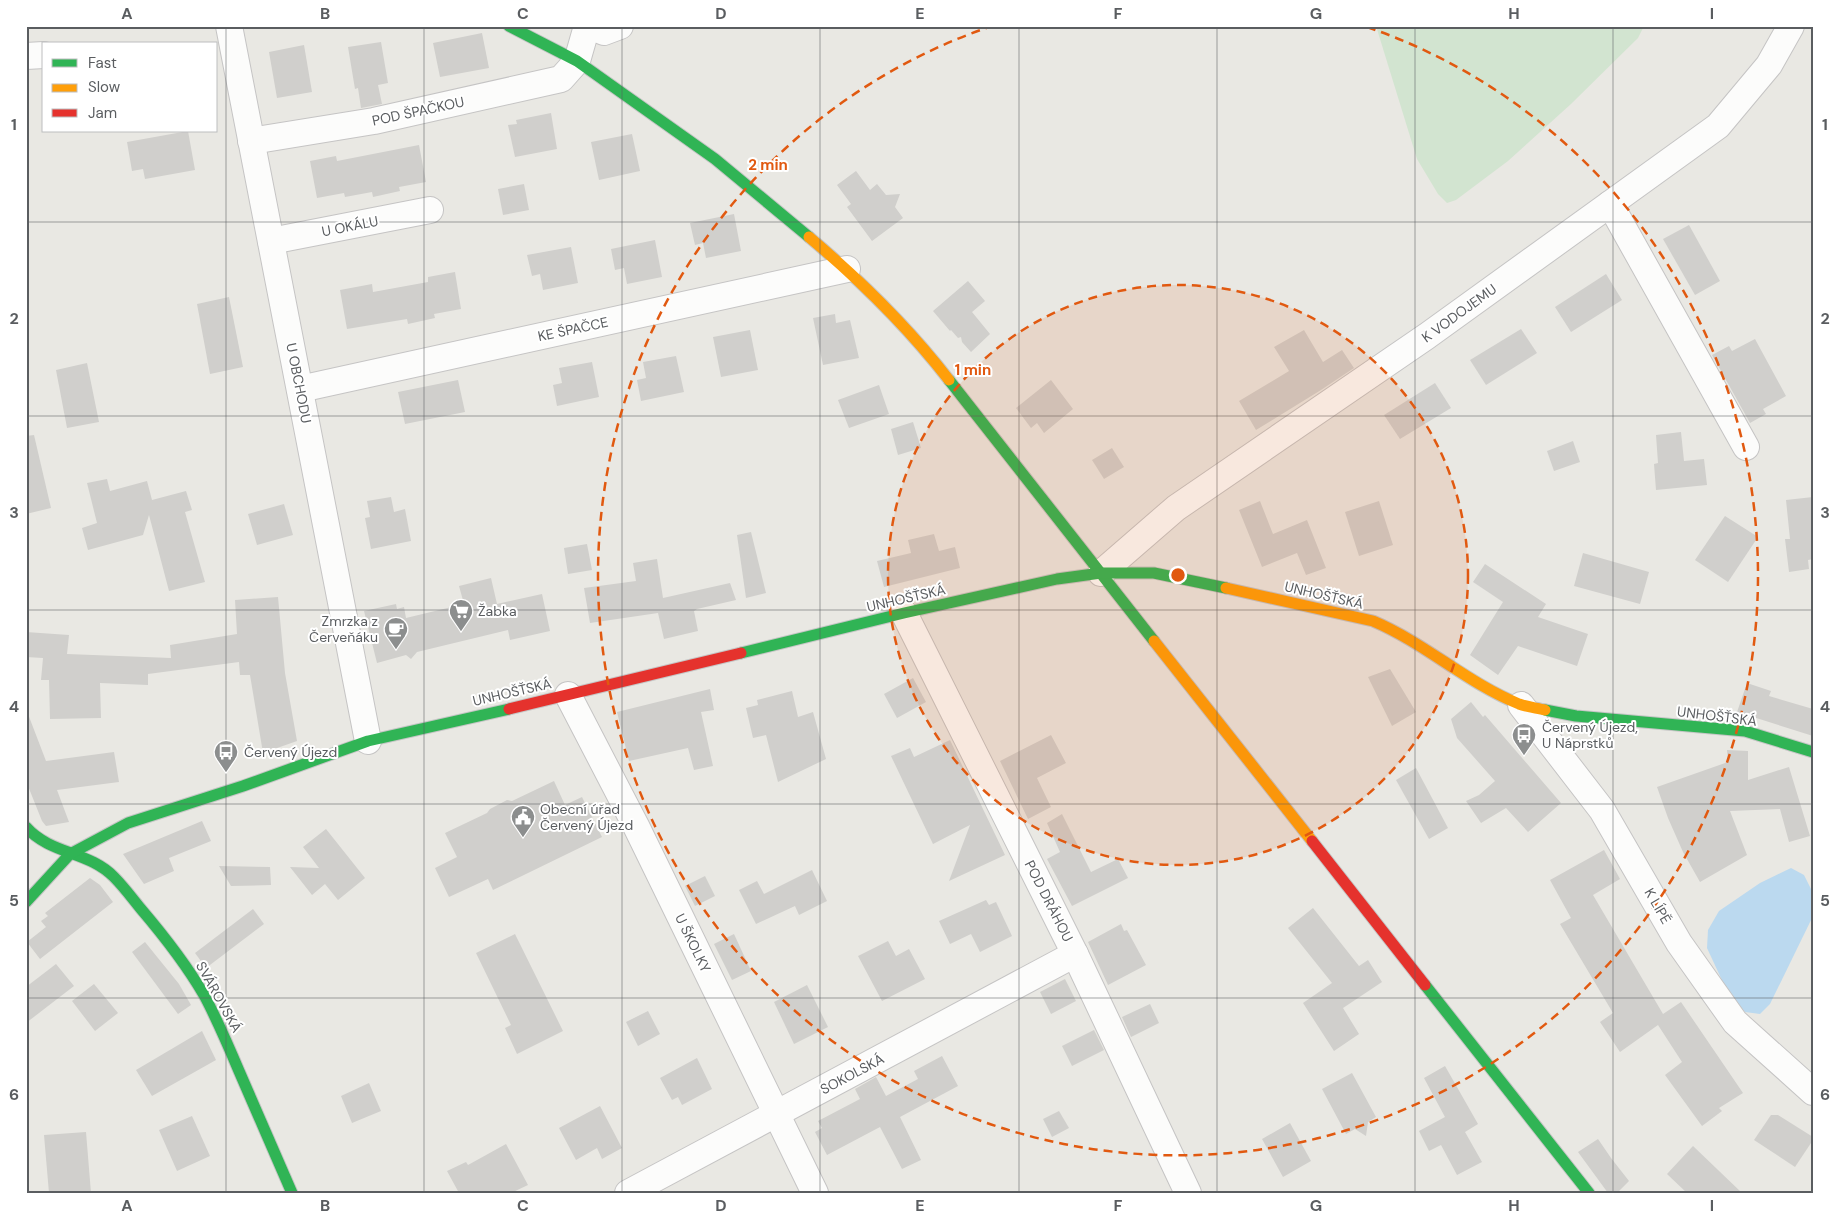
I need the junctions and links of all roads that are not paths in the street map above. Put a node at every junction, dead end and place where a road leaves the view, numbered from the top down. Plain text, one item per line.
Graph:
1 (509, 26) edge
2 (588, 26) edge
3 (620, 26) edge
4 (1791, 26) edge
5 (225, 37) edge
6 (26, 56) edge
7 (42, 56) edge
8 (576, 61) junction
9 (251, 141) junction
10 (1610, 204) junction
11 (430, 210) dead end
12 (271, 241) junction
13 (847, 269) junction
14 (300, 389) junction
15 (1746, 447) dead end
16 (1101, 573) junction
17 (904, 613) junction
18 (568, 695) junction
19 (1521, 705) junction
20 (368, 741) junction
21 (1813, 752) edge
22 (26, 827) edge
23 (70, 854) junction
24 (26, 902) edge
25 (1075, 954) junction
26 (1813, 1092) edge
27 (776, 1114) junction
28 (292, 1193) edge
29 (628, 1193) edge
30 (815, 1193) edge
31 (1188, 1193) edge
32 (1589, 1193) edge

1 - 8 street
2 - 3 street
2 - 8 street
4 - 10 street, K VODOJEMU
5 - 9 street, U OBCHODU
6 - 7 street
8 - 9 street, POD ŠPAČKOU
8 - 13 street
9 - 12 street, U OBCHODU
10 - 15 street
10 - 16 street, K VODOJEMU
11 - 12 street, U OKÁLU
12 - 14 street, U OBCHODU
13 - 14 street, KE ŠPAČCE
13 - 16 street
14 - 20 street, U OBCHODU
16 - 17 street, UNHOŠŤSKÁ
16 - 19 street, UNHOŠŤSKÁ
16 - 32 street
17 - 18 street, UNHOŠŤSKÁ
17 - 25 street, POD DRÁHOU
18 - 20 street, UNHOŠŤSKÁ
18 - 27 street, U ŠKOLKY
19 - 21 street, UNHOŠŤSKÁ
19 - 26 street, K LÍPĚ
20 - 23 street, UNHOŠŤSKÁ
22 - 23 street, SVÁROVSKÁ
23 - 24 street, UNHOŠŤSKÁ
23 - 28 street, SVÁROVSKÁ
25 - 27 street, SOKOLSKÁ
25 - 31 street, POD DRÁHOU
27 - 29 street, SOKOLSKÁ
27 - 30 street, U ŠKOLKY

